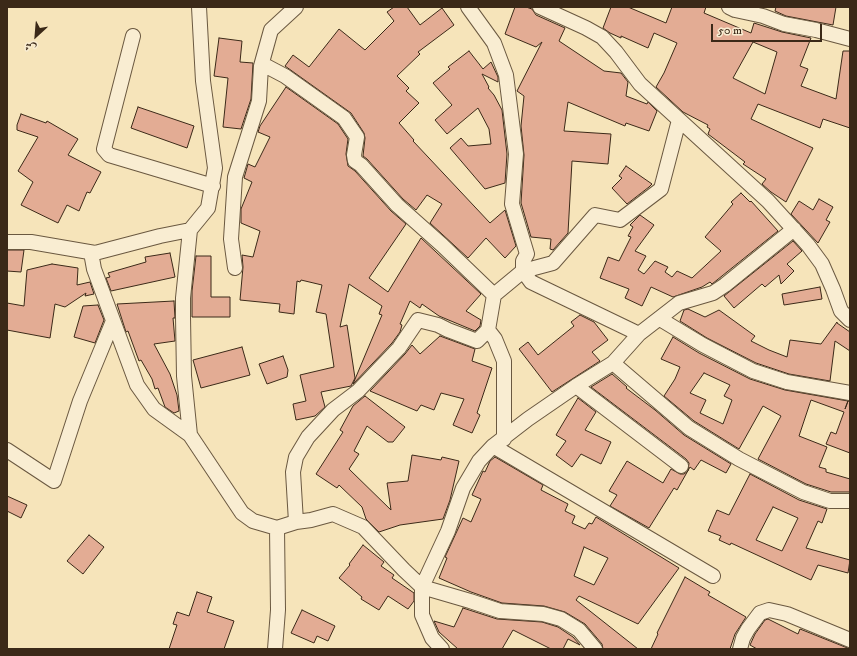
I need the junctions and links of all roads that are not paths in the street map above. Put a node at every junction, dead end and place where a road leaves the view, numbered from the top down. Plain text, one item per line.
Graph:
1 (199, 7) edge
2 (296, 7) edge
3 (468, 7) edge
4 (540, 7) edge
5 (729, 7) edge
6 (133, 36) dead end
7 (850, 39) edge
8 (261, 66) junction
9 (679, 120) junction
10 (213, 186) junction
11 (794, 229) junction
12 (190, 230) junction
13 (7, 242) edge
14 (95, 253) junction
15 (235, 268) dead end
16 (523, 271) junction
17 (494, 295) junction
18 (660, 319) junction
19 (850, 320) edge
20 (114, 321) junction
21 (488, 330) junction
22 (640, 334) junction
23 (613, 363) junction
24 (576, 386) junction
25 (850, 393) edge
26 (190, 435) junction
27 (498, 442) junction
28 (7, 450) edge
29 (681, 466) dead end
30 (850, 501) edge
31 (296, 522) junction
32 (276, 528) junction
33 (712, 576) dead end
34 (422, 587) junction
35 (850, 640) edge
36 (275, 649) edge
37 (442, 649) edge
38 (595, 649) edge
39 (740, 649) edge

1 - 10 street
2 - 8 street
3 - 16 street
4 - 9 street
5 - 7 street
6 - 10 street
8 - 15 street
8 - 17 street
9 - 11 street
9 - 16 street
10 - 12 street
11 - 18 street
11 - 19 street
12 - 14 street
12 - 26 street
13 - 14 street
14 - 20 street
16 - 17 street
16 - 22 street
17 - 21 street
18 - 22 street
18 - 25 street
20 - 26 street
20 - 28 street
21 - 27 street
21 - 31 street
22 - 23 street
23 - 24 street
23 - 30 street
24 - 27 street
24 - 29 street
26 - 32 street
27 - 33 street
27 - 34 street
31 - 32 street
31 - 34 street
32 - 36 street
34 - 37 street
34 - 38 street
35 - 39 street

